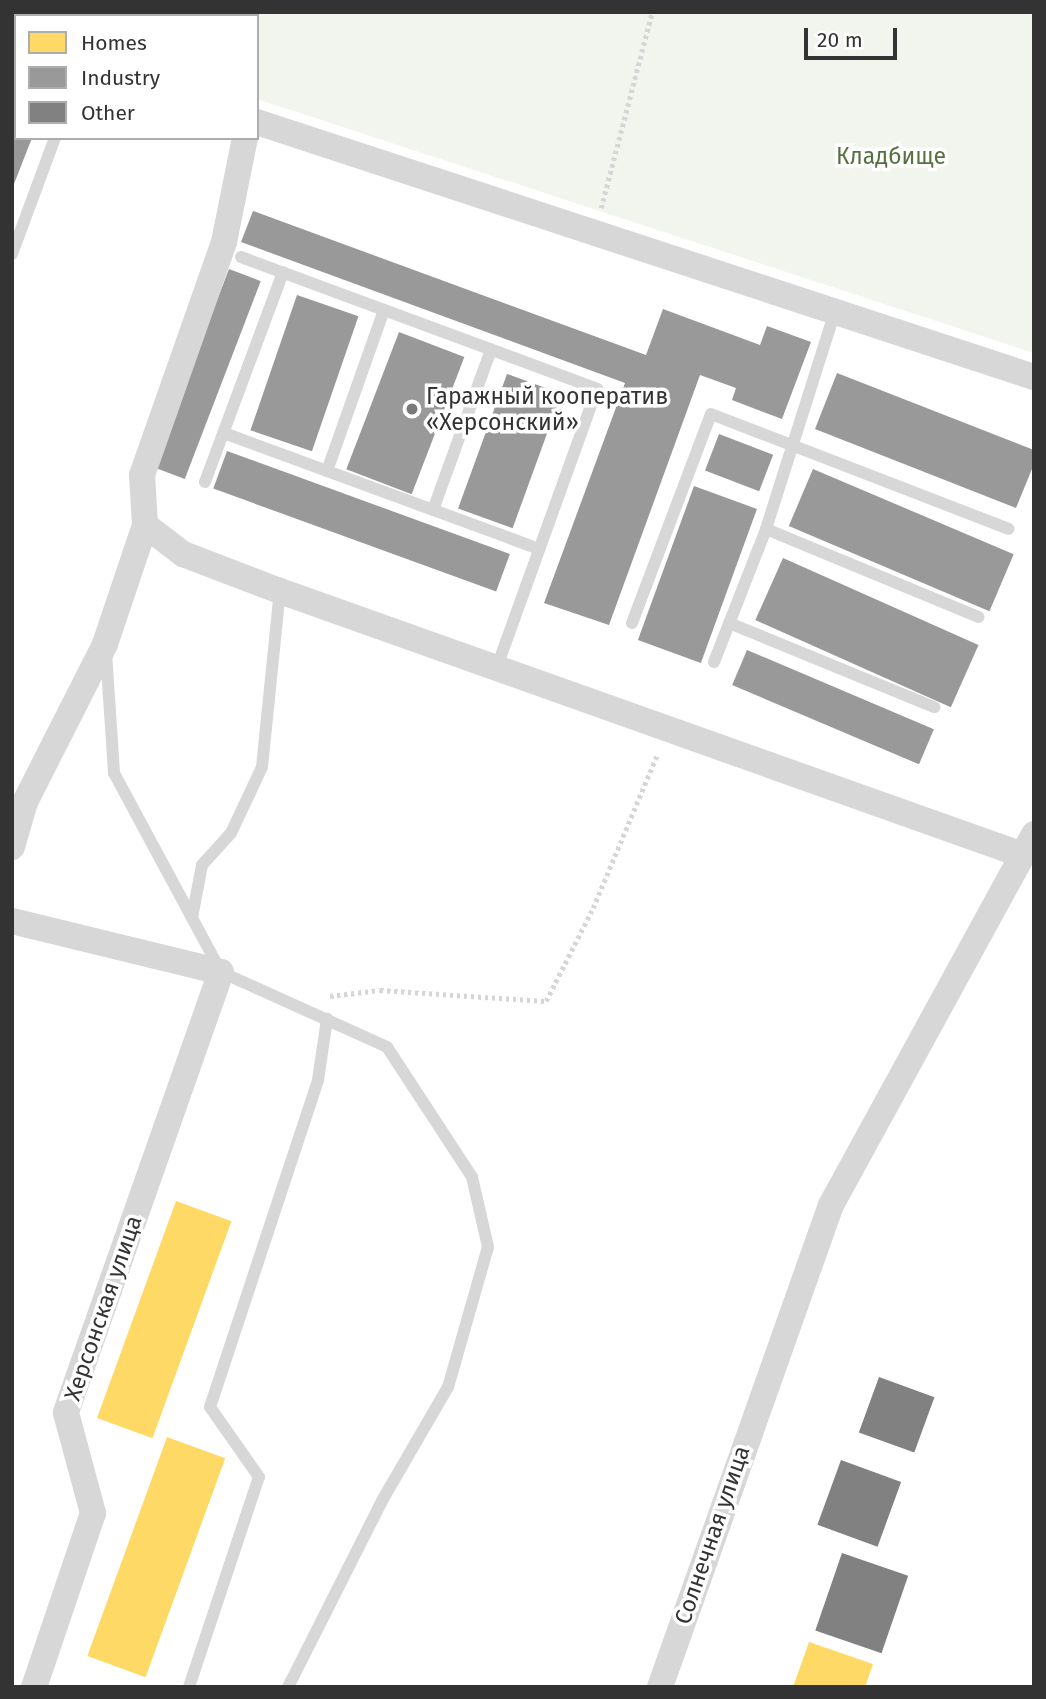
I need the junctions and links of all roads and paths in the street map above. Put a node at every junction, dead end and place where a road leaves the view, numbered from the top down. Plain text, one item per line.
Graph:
1 (652, 12) edge
2 (259, 123) edge
3 (54, 140) edge
4 (244, 140) edge
5 (594, 234) junction
6 (12, 254) edge
7 (241, 257) dead end
8 (283, 272) junction
9 (384, 310) junction
10 (835, 312) junction
11 (491, 350) junction
12 (1034, 377) edge
13 (224, 433) junction
14 (792, 443) junction
15 (327, 471) junction
16 (205, 482) dead end
17 (433, 510) junction
18 (145, 526) junction
19 (766, 529) junction
20 (1009, 529) dead end
21 (539, 550) junction
22 (280, 591) junction
23 (978, 617) dead end
24 (729, 623) junction
25 (632, 624) dead end
26 (105, 644) junction
27 (714, 662) dead end
28 (496, 670) junction
29 (934, 707) dead end
30 (667, 731) junction
31 (1027, 844) edge
32 (12, 847) edge
33 (192, 918) junction
34 (12, 921) edge
35 (221, 972) junction
36 (287, 1002) junction
37 (327, 1019) junction
38 (34, 1687) edge
39 (189, 1687) edge
40 (288, 1687) edge
41 (660, 1687) edge

1 - 5 path
2 - 5 street
3 - 6 lane
4 - 18 street
5 - 10 street
7 - 8 lane
8 - 9 lane
8 - 13 lane
9 - 11 lane
9 - 15 lane
10 - 12 street
10 - 14 lane
11 - 17 lane
11 - 21 lane
13 - 15 lane
13 - 16 lane
14 - 19 lane
14 - 20 lane
14 - 25 lane
15 - 17 lane
17 - 21 lane
18 - 22 street
18 - 26 street
19 - 23 lane
19 - 24 lane
21 - 28 lane
22 - 28 street
22 - 33 lane
24 - 27 lane
24 - 29 lane
26 - 32 street
26 - 33 lane
28 - 30 street
30 - 31 street
30 - 36 path
31 - 41 street, Солнечная улица
33 - 35 lane
34 - 35 street
35 - 36 lane
35 - 38 street, Херсонская улица
36 - 37 lane
37 - 39 lane
37 - 40 lane

